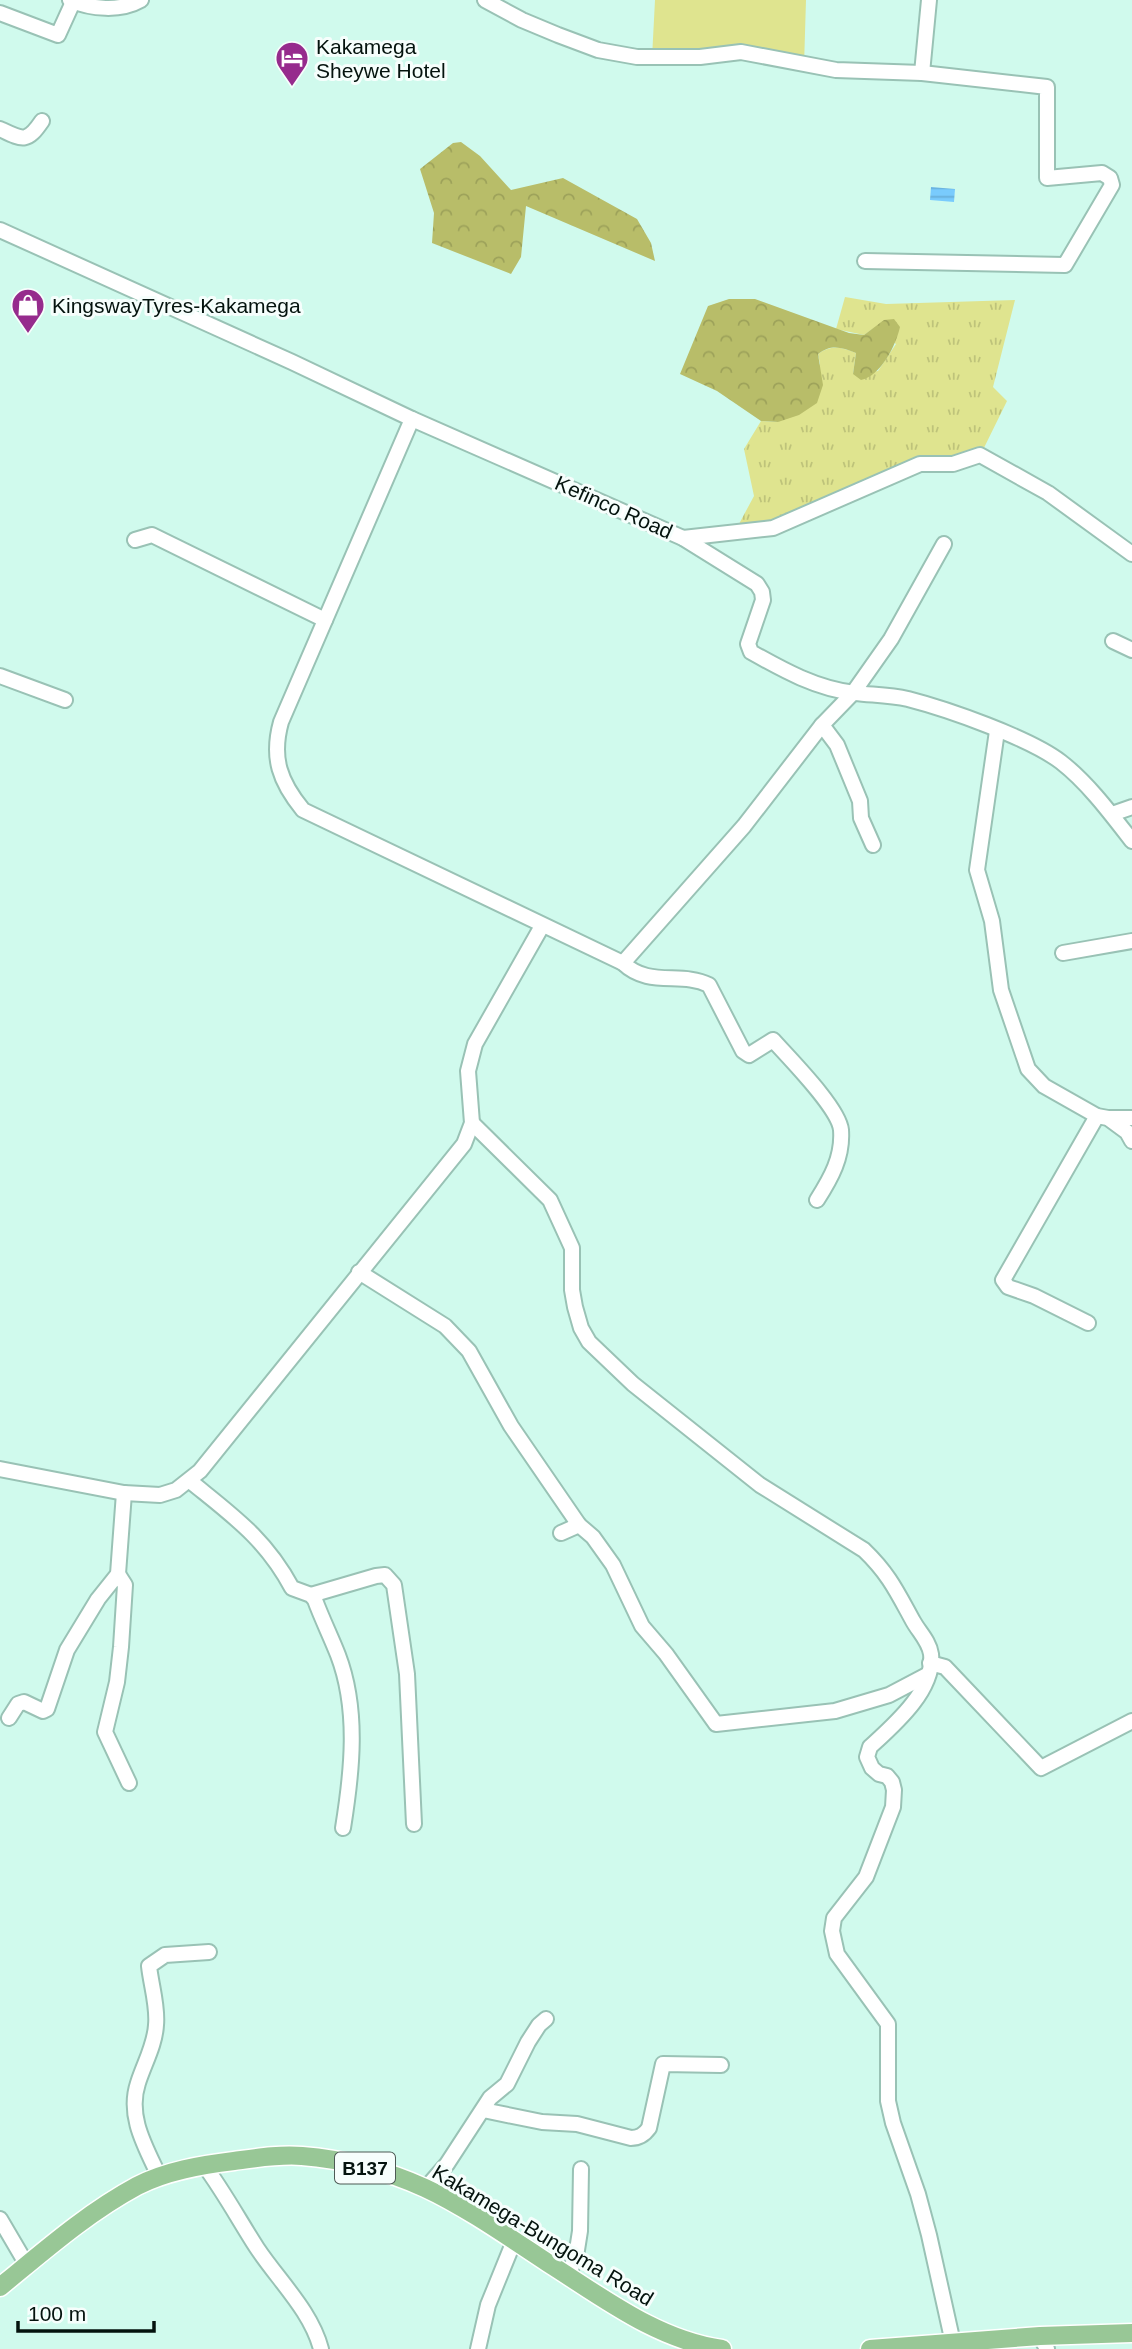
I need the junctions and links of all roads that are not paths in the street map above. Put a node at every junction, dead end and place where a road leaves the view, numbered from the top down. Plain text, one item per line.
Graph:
1 (141, 0) edge
2 (485, 0) edge
3 (929, 0) edge
4 (72, 1) edge
5 (0, 13) edge
6 (922, 73) junction
7 (42, 121) dead end
8 (0, 129) edge
9 (0, 230) edge
10 (865, 261) dead end
11 (412, 419) junction
12 (683, 538) junction
13 (135, 540) dead end
14 (944, 544) dead end
15 (1132, 554) edge
16 (325, 620) junction
17 (1113, 641) dead end
18 (1132, 650) edge
19 (0, 676) edge
20 (853, 693) junction
21 (65, 700) dead end
22 (822, 725) junction
23 (997, 730) junction
24 (1132, 807) edge
25 (1112, 814) junction
26 (1132, 841) edge
27 (873, 845) dead end
28 (542, 926) junction
29 (1132, 941) edge
30 (1063, 953) dead end
31 (623, 963) junction
32 (1103, 1117) junction
33 (1132, 1118) edge
34 (472, 1123) junction
35 (1132, 1141) edge
36 (817, 1200) dead end
37 (359, 1272) junction
38 (1088, 1323) dead end
39 (0, 1469) edge
40 (190, 1481) junction
41 (124, 1493) junction
42 (579, 1525) junction
43 (561, 1533) dead end
44 (118, 1574) junction
45 (311, 1595) junction
46 (929, 1669) junction
47 (9, 1718) dead end
48 (1132, 1721) edge
49 (129, 1783) dead end
50 (414, 1825) dead end
51 (343, 1828) dead end
52 (209, 1952) dead end
53 (546, 2019) dead end
54 (721, 2065) dead end
55 (483, 2110) junction
56 (204, 2165) junction
57 (581, 2169) dead end
58 (159, 2176) junction
59 (426, 2189) junction
60 (0, 2219) edge
61 (514, 2241) junction
62 (27, 2265) junction
63 (569, 2276) junction
64 (0, 2287) edge
65 (1132, 2333) edge
66 (1043, 2342) edge
67 (953, 2343) junction
68 (321, 2349) edge
69 (478, 2349) edge
70 (722, 2349) edge
71 (870, 2349) edge

1 - 4 street
2 - 6 street
3 - 6 street
4 - 5 street
6 - 10 street
7 - 8 street
9 - 11 street, Kefinco Road
11 - 12 street, Kefinco Road
11 - 16 street
12 - 15 street
12 - 20 street, Kefinco Road
13 - 16 street
14 - 20 street
16 - 28 street
17 - 18 street
19 - 21 street
20 - 22 street
20 - 23 street, Kefinco Road
22 - 27 street
22 - 31 street
23 - 25 street, Kefinco Road
23 - 32 street
24 - 25 street
25 - 26 street, Kefinco Road
28 - 31 street
28 - 34 street
29 - 30 street
31 - 36 street
32 - 33 street
32 - 35 street
32 - 38 street
34 - 37 street
34 - 46 street
37 - 40 street
37 - 42 street
39 - 41 street
40 - 41 street
40 - 45 street
41 - 44 street
42 - 43 street
42 - 46 street
44 - 47 street
44 - 49 street
45 - 50 street
45 - 51 street
46 - 48 street
46 - 67 street
52 - 58 street
53 - 55 street
54 - 55 street
55 - 59 street
56 - 58 main road, Kakamega-Bungoma Road / B137
56 - 59 main road, Kakamega-Bungoma Road / B137
56 - 68 street
57 - 63 street
58 - 62 main road, Kakamega-Bungoma Road / B137
59 - 61 main road, Kakamega-Bungoma Road / B137
60 - 62 street
61 - 63 main road, Kakamega-Bungoma Road / B137
61 - 69 street
62 - 64 main road, Kakamega-Bungoma Road / B137
63 - 70 main road, Kakamega-Bungoma Road / B137
65 - 66 main road
66 - 67 main road
67 - 71 main road

